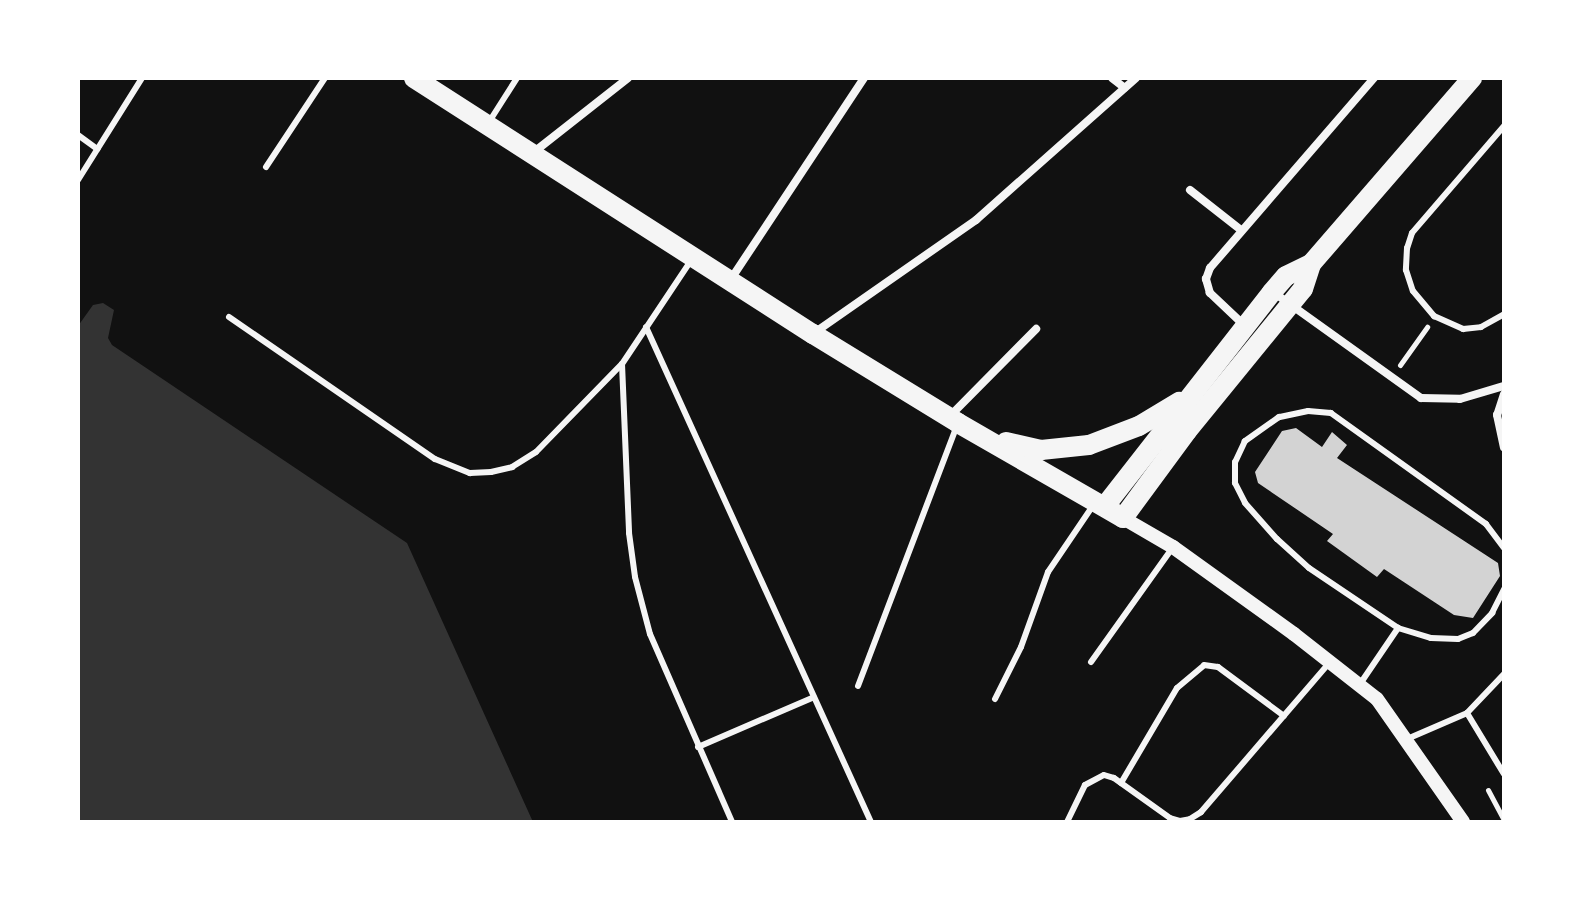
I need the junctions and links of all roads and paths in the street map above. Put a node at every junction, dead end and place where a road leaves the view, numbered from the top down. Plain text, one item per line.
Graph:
1 (142, 78) edge
2 (325, 78) edge
3 (414, 78) edge
4 (517, 78) edge
5 (628, 78) edge
6 (864, 78) edge
7 (1112, 78) edge
8 (1136, 78) edge
9 (1374, 78) edge
10 (1472, 78) edge
11 (1125, 88) junction
12 (487, 125) junction
13 (1504, 126) edge
14 (78, 135) edge
15 (97, 149) junction
16 (530, 156) junction
17 (266, 167) dead end
18 (78, 180) edge
19 (1190, 190) dead end
20 (1241, 230) junction
21 (694, 256) junction
22 (1311, 264) junction
23 (731, 280) junction
24 (1272, 292) junction
25 (1289, 305) junction
26 (1504, 314) edge
27 (1434, 316) junction
28 (229, 317) dead end
29 (1244, 325) junction
30 (646, 327) junction
31 (1036, 329) dead end
32 (813, 334) junction
33 (1260, 339) junction
34 (622, 364) junction
35 (1391, 378) junction
36 (1504, 386) edge
37 (1504, 394) edge
38 (1189, 396) junction
39 (953, 420) junction
40 (983, 437) junction
41 (1504, 447) edge
42 (1101, 503) junction
43 (1123, 518) junction
44 (1173, 547) junction
45 (1504, 548) edge
46 (1504, 589) edge
47 (1398, 628) junction
48 (1331, 661) junction
49 (1091, 662) dead end
50 (1504, 674) edge
51 (1360, 684) junction
52 (858, 686) dead end
53 (814, 697) junction
54 (995, 699) dead end
55 (1467, 713) junction
56 (1284, 716) junction
57 (1407, 739) junction
58 (698, 747) junction
59 (1504, 774) edge
60 (1121, 783) junction
61 (1488, 790) dead end
62 (1504, 820) edge
63 (732, 822) edge
64 (871, 822) edge
65 (1067, 822) edge
66 (1463, 822) edge

1 - 15 lane
2 - 17 lane
3 - 12 main road
4 - 12 lane
5 - 16 street
6 - 23 street
7 - 11 street
8 - 11 street
9 - 20 street
10 - 22 main road
11 - 32 street
12 - 16 main road
13 - 27 lane
14 - 15 lane
15 - 18 lane
16 - 21 main road
19 - 20 street
20 - 29 street
21 - 23 main road
21 - 30 lane
22 - 24 main road
22 - 25 main road
23 - 32 main road
24 - 25 street
24 - 29 main road
25 - 33 main road
25 - 35 street
26 - 27 lane
27 - 35 path
28 - 34 lane
29 - 33 street
29 - 38 main road
30 - 34 lane
30 - 53 lane
31 - 39 street
32 - 39 main road
33 - 43 main road
34 - 58 lane
35 - 36 street
37 - 41 street
38 - 40 main road
38 - 42 main road
39 - 40 main road
39 - 52 lane
40 - 42 main road
42 - 43 main road
42 - 54 lane
43 - 44 street
44 - 48 street
44 - 49 lane
45 - 47 lane
46 - 47 lane
47 - 51 lane
48 - 51 street
48 - 56 lane
50 - 55 lane
51 - 57 street
53 - 58 lane
53 - 64 lane
55 - 57 lane
55 - 59 lane
56 - 60 lane
56 - 60 lane
57 - 66 street
58 - 63 lane
60 - 65 lane
61 - 62 path

